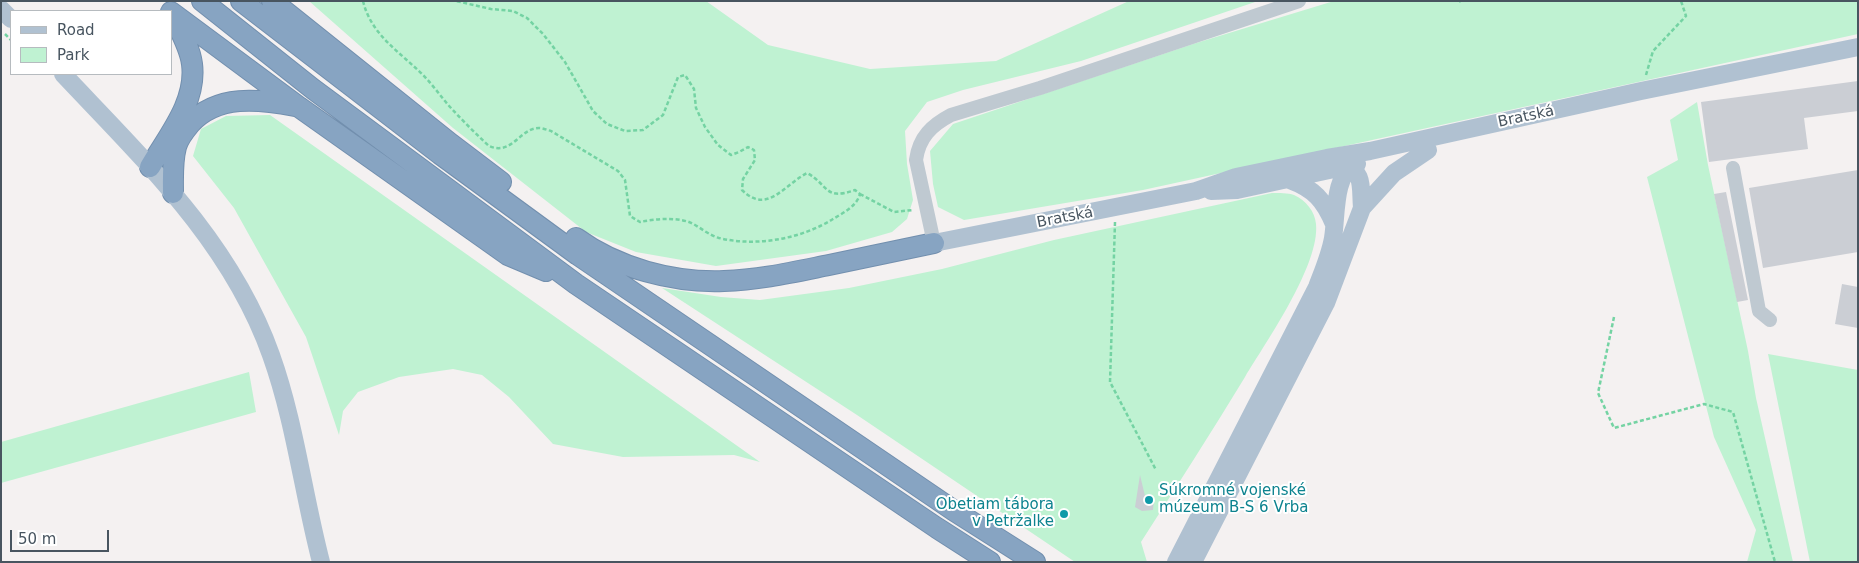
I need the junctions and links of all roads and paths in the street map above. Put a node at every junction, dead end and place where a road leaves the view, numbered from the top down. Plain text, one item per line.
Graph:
1 (158, 1) edge
2 (202, 1) edge
3 (241, 1) edge
4 (363, 1) edge
5 (456, 1) edge
6 (1299, 1) edge
7 (1681, 1) edge
8 (260, 6) edge
9 (1, 9) edge
10 (169, 10) edge
11 (172, 13) edge
12 (172, 14) edge
13 (10, 18) edge
14 (1, 30) edge
15 (10, 39) edge
16 (1858, 47) edge
17 (1858, 54) edge
18 (64, 75) edge
19 (1645, 77) dead end
20 (298, 107) junction
21 (1428, 150) junction
22 (1370, 151) junction
23 (1327, 158) junction
24 (1350, 165) junction
25 (150, 166) junction
26 (1733, 168) dead end
27 (1290, 180) junction
28 (1196, 191) junction
29 (173, 193) junction
30 (860, 194) junction
31 (1115, 208) junction
32 (1362, 208) junction
33 (927, 209) junction
34 (1334, 224) junction
35 (934, 243) junction
36 (576, 284) junction
37 (1614, 317) dead end
38 (1770, 320) dead end
39 (1156, 470) dead end
40 (321, 562) edge
41 (990, 562) edge
42 (1035, 562) edge
43 (1176, 562) edge
44 (1193, 562) edge
45 (1775, 562) edge

1 - 10 highway
2 - 36 highway
3 - 8 highway
4 - 30 path
5 - 30 path
6 - 33 street
7 - 19 path
8 - 35 highway
8 - 42 highway
9 - 13 main road
11 - 20 highway
12 - 25 highway
14 - 15 path
16 - 22 main road, Bratská
17 - 21 main road, Bratská
18 - 25 main road
20 - 29 highway
20 - 36 highway
21 - 24 main road, Bratská
21 - 32 main road
22 - 23 main road, Bratská
22 - 24 main road
23 - 24 main road
23 - 28 main road, Bratská
24 - 27 main road, Bratská
24 - 32 main road
24 - 34 main road
25 - 29 main road
26 - 38 street
27 - 28 main road, Bratská
27 - 34 main road
28 - 31 main road, Bratská
29 - 40 main road
30 - 33 path
31 - 35 main road, Bratská
31 - 39 path
32 - 44 main road
33 - 35 street
34 - 43 main road
36 - 41 highway
37 - 45 path

